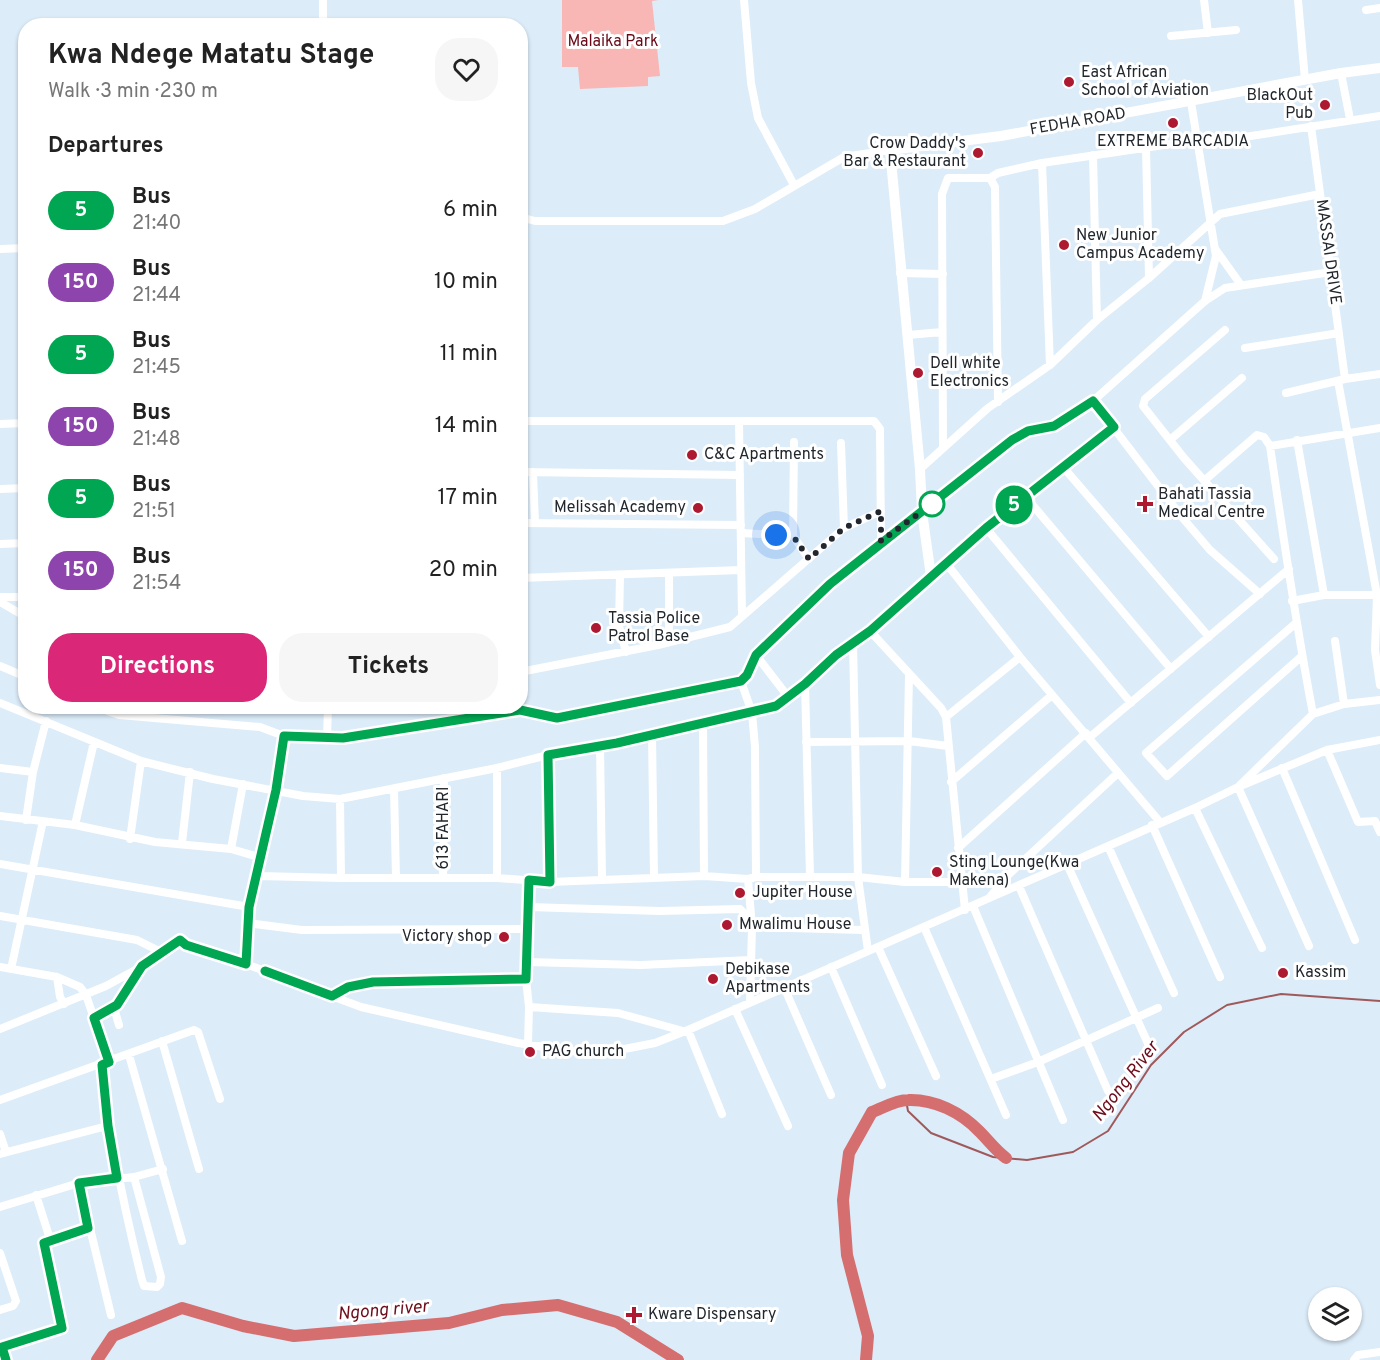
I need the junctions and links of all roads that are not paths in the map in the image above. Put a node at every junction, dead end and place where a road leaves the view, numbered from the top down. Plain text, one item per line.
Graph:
1 (323, 0) edge
2 (744, 0) edge
3 (1204, 0) edge
4 (1298, 0) edge
5 (1380, 8) edge
6 (1366, 10) dead end
7 (323, 18) edge
8 (1236, 30) dead end
9 (1208, 33) junction
10 (1171, 36) dead end
11 (1380, 68) edge
12 (1341, 73) junction
13 (1305, 80) junction
14 (1191, 102) junction
15 (1380, 116) edge
16 (1350, 119) junction
17 (1311, 126) junction
18 (1198, 142) junction
19 (1146, 148) junction
20 (890, 150) junction
21 (1093, 155) junction
22 (1042, 164) junction
23 (990, 178) junction
24 (794, 185) junction
25 (1320, 194) junction
26 (528, 219) edge
27 (1212, 222) junction
28 (18, 248) edge
29 (0, 249) edge
30 (1215, 249) junction
31 (1331, 272) junction
32 (900, 273) junction
33 (943, 274) junction
34 (1149, 278) junction
35 (1241, 285) junction
36 (1205, 301) junction
37 (1097, 320) junction
38 (1225, 330) dead end
39 (942, 332) junction
40 (1339, 333) junction
41 (908, 335) junction
42 (1245, 348) dead end
43 (1050, 365) junction
44 (1380, 374) edge
45 (1242, 378) dead end
46 (1342, 380) junction
47 (1286, 393) dead end
48 (1093, 401) junction
49 (998, 402) junction
50 (528, 421) edge
51 (739, 421) junction
52 (18, 423) edge
53 (0, 424) edge
54 (1114, 427) junction
55 (1380, 428) edge
56 (1349, 433) junction
57 (1170, 440) junction
58 (1297, 440) junction
59 (794, 442) dead end
60 (841, 443) dead end
61 (943, 446) junction
62 (1270, 446) junction
63 (1064, 468) junction
64 (920, 469) junction
65 (528, 472) edge
66 (533, 472) junction
67 (740, 475) junction
68 (1205, 480) junction
69 (18, 488) edge
70 (0, 489) edge
71 (1025, 496) junction
72 (881, 511) junction
73 (922, 512) junction
74 (528, 523) edge
75 (535, 523) junction
76 (844, 528) junction
77 (986, 528) junction
78 (741, 529) junction
79 (793, 536) junction
80 (881, 541) junction
81 (18, 543) edge
82 (0, 544) edge
83 (809, 559) junction
84 (1274, 559) dead end
85 (946, 563) junction
86 (1289, 569) junction
87 (741, 570) junction
88 (669, 573) junction
89 (620, 575) junction
90 (930, 576) junction
91 (528, 578) edge
92 (1260, 594) junction
93 (1324, 595) junction
94 (1377, 595) junction
95 (0, 597) edge
96 (18, 597) edge
97 (1292, 601) junction
98 (0, 602) edge
99 (18, 612) edge
100 (742, 616) junction
101 (1379, 616) edge
102 (1296, 623) junction
103 (870, 631) junction
104 (1209, 637) junction
105 (1335, 641) dead end
106 (669, 642) junction
107 (853, 643) junction
108 (626, 651) junction
109 (756, 655) junction
110 (1302, 656) junction
111 (1020, 657) junction
112 (0, 666) edge
113 (1171, 669) junction
114 (528, 670) edge
115 (18, 674) edge
116 (909, 674) junction
117 (741, 681) junction
118 (805, 684) junction
119 (1380, 685) edge
120 (1052, 695) junction
121 (789, 698) junction
122 (1380, 700) edge
123 (0, 703) edge
124 (1131, 703) junction
125 (1344, 704) junction
126 (18, 710) edge
127 (528, 712) edge
128 (752, 713) junction
129 (28, 714) edge
130 (116, 714) edge
131 (328, 714) edge
132 (491, 714) edge
133 (1313, 714) junction
134 (946, 717) junction
135 (46, 721) junction
136 (703, 723) junction
137 (652, 735) junction
138 (1088, 735) junction
139 (284, 736) junction
140 (327, 738) junction
141 (855, 740) junction
142 (1380, 740) edge
143 (909, 741) junction
144 (94, 742) junction
145 (806, 742) junction
146 (600, 746) junction
147 (948, 746) junction
148 (1327, 750) junction
149 (548, 755) junction
150 (141, 761) junction
151 (0, 768) edge
152 (497, 768) junction
153 (1282, 768) junction
154 (33, 772) junction
155 (190, 772) junction
156 (1118, 773) junction
157 (444, 778) junction
158 (951, 782) junction
159 (243, 784) junction
160 (1238, 787) junction
161 (394, 789) junction
162 (276, 790) junction
163 (340, 799) junction
164 (1195, 808) junction
165 (0, 816) edge
166 (26, 820) junction
167 (43, 821) junction
168 (1156, 823) junction
169 (75, 825) junction
170 (1380, 832) edge
171 (130, 839) junction
172 (182, 843) junction
173 (1108, 846) junction
174 (958, 848) junction
175 (231, 849) junction
176 (262, 858) junction
177 (0, 864) edge
178 (1067, 864) junction
179 (33, 870) junction
180 (258, 876) junction
181 (704, 876) junction
182 (810, 876) junction
183 (654, 877) junction
184 (858, 877) junction
185 (341, 878) junction
186 (396, 878) junction
187 (443, 878) junction
188 (497, 878) junction
189 (602, 878) junction
190 (752, 878) junction
191 (529, 880) junction
192 (550, 882) junction
193 (905, 882) junction
194 (961, 882) junction
195 (1019, 886) junction
196 (989, 898) junction
197 (249, 907) junction
198 (528, 907) junction
199 (969, 908) junction
200 (0, 916) edge
201 (22, 920) junction
202 (247, 923) junction
203 (752, 927) junction
204 (924, 927) junction
205 (526, 929) junction
206 (863, 930) junction
207 (1355, 940) dead end
208 (1309, 946) dead end
209 (878, 947) junction
210 (1262, 948) dead end
211 (868, 951) junction
212 (161, 952) junction
213 (751, 960) junction
214 (526, 962) junction
215 (246, 964) junction
216 (142, 966) junction
217 (0, 967) edge
218 (831, 967) junction
219 (12, 969) junction
220 (1220, 977) dead end
221 (57, 978) junction
222 (526, 979) junction
223 (784, 987) junction
224 (1174, 993) dead end
225 (86, 995) junction
226 (332, 996) junction
227 (750, 1002) junction
228 (64, 1004) junction
229 (114, 1008) junction
230 (529, 1008) junction
231 (1158, 1008) dead end
232 (735, 1009) junction
233 (94, 1018) junction
234 (1137, 1018) junction
235 (119, 1025) dead end
236 (0, 1029) edge
237 (685, 1030) junction
238 (162, 1041) junction
239 (1086, 1041) junction
240 (528, 1044) junction
241 (1150, 1048) dead end
242 (129, 1055) junction
243 (1038, 1062) junction
244 (106, 1064) junction
245 (936, 1076) dead end
246 (990, 1079) junction
247 (882, 1085) dead end
248 (1108, 1091) dead end
249 (831, 1095) dead end
250 (220, 1099) dead end
251 (0, 1100) edge
252 (722, 1114) dead end
253 (1006, 1115) dead end
254 (1063, 1120) dead end
255 (108, 1126) junction
256 (788, 1126) dead end
257 (0, 1134) edge
258 (3, 1153) edge
259 (163, 1168) junction
260 (199, 1169) dead end
261 (134, 1177) junction
262 (117, 1178) junction
263 (79, 1183) junction
264 (36, 1195) junction
265 (0, 1207) edge
266 (88, 1228) junction
267 (50, 1239) junction
268 (182, 1241) dead end
269 (0, 1253) edge
270 (0, 1310) edge
271 (111, 1315) dead end
272 (1, 1347) edge
273 (1380, 1352) edge
274 (6, 1360) edge
275 (1354, 1360) edge

1 - 7 street
2 - 24 street
3 - 9 street
4 - 13 street
5 - 6 street
8 - 9 street
9 - 10 street
11 - 12 street, FEDHA ROAD
12 - 13 street, FEDHA ROAD
12 - 16 street
13 - 14 street, FEDHA ROAD
14 - 18 street
14 - 20 street, FEDHA ROAD
15 - 16 street
16 - 17 street
17 - 18 street
17 - 25 street, MASSAI DRIVE
18 - 19 street
18 - 27 street
19 - 21 street
19 - 34 street
20 - 24 street
20 - 32 street
21 - 22 street
21 - 37 street
22 - 23 street
22 - 43 street
23 - 33 street
23 - 49 street
24 - 26 street
25 - 27 street
25 - 31 street, MASSAI DRIVE
27 - 30 street
27 - 34 street
28 - 29 street
30 - 35 street
30 - 36 street
31 - 35 street
31 - 40 street, MASSAI DRIVE
32 - 33 street
32 - 41 street
33 - 39 street
34 - 37 street
35 - 36 street
36 - 48 street
37 - 43 street
38 - 57 street
39 - 41 street
39 - 61 street
40 - 42 street
40 - 46 street, MASSAI DRIVE
41 - 64 street
43 - 49 street
44 - 46 street
45 - 57 street
46 - 47 street
46 - 56 street, MASSAI DRIVE
48 - 54 street
48 - 73 street
49 - 61 street
50 - 51 street
51 - 67 street
51 - 72 street
52 - 53 street
54 - 63 street
54 - 92 street
55 - 56 street
56 - 58 street
56 - 94 street, MASSAI DRIVE
57 - 68 street
58 - 62 street
58 - 93 street
59 - 79 street
60 - 76 street
61 - 64 street
62 - 68 street
62 - 86 street
63 - 71 street
63 - 104 street
64 - 73 street
65 - 66 street
66 - 67 street
66 - 75 street
67 - 78 street
68 - 84 street
69 - 70 street
71 - 77 street
71 - 113 street
72 - 76 street
72 - 80 street
73 - 80 street
73 - 90 street
74 - 75 street
75 - 78 street
76 - 83 street
77 - 85 street
77 - 124 street
78 - 79 street
78 - 87 street
79 - 83 street
80 - 109 street
81 - 82 street
83 - 100 street
85 - 90 street
85 - 111 street
86 - 92 street
86 - 97 street
87 - 88 street
87 - 100 street
88 - 89 street
88 - 106 street
89 - 91 street
89 - 108 street
90 - 103 street
92 - 104 street
93 - 94 street
93 - 97 street
94 - 101 street, MASSAI DRIVE
95 - 96 street
97 - 102 street
98 - 99 street
100 - 106 street
101 - 119 street, MASSAI DRIVE
102 - 110 street
102 - 110 street
103 - 107 street
103 - 116 street
104 - 113 street
105 - 125 street
106 - 108 street
107 - 118 street
107 - 141 street
108 - 114 street
109 - 117 street
109 - 121 street
110 - 133 street
111 - 120 street
111 - 134 street
112 - 115 street
113 - 124 street
116 - 134 street
116 - 143 street
117 - 127 street
117 - 128 street
118 - 121 street
118 - 145 street
120 - 138 street
120 - 158 street
121 - 128 street
122 - 125 street
123 - 126 street
124 - 138 street
125 - 133 street
128 - 136 street
128 - 190 street
129 - 135 street
130 - 139 street
131 - 140 street
132 - 140 street
133 - 160 street
134 - 147 street
135 - 144 street
135 - 154 street
136 - 137 street
136 - 181 street
137 - 146 street
137 - 183 street
138 - 156 street
138 - 174 street
139 - 140 street
139 - 162 street
141 - 143 street
141 - 145 street
141 - 184 street
142 - 148 street
143 - 147 street
143 - 193 street
144 - 150 street
144 - 169 street
145 - 182 street
146 - 149 street
146 - 189 street
147 - 158 street
148 - 153 street
148 - 170 street
149 - 152 street
149 - 192 street
150 - 155 street
150 - 171 street
151 - 154 street
152 - 157 street
152 - 188 street
153 - 160 street
153 - 207 street
154 - 166 street
155 - 159 street
155 - 172 street
156 - 168 street
156 - 196 street
157 - 161 street
157 - 187 street, 613 FAHARI
158 - 174 street
159 - 162 street
159 - 175 street
160 - 164 street
160 - 208 street
161 - 163 street
161 - 186 street
162 - 163 street
162 - 176 street
163 - 185 street
164 - 168 street
164 - 210 street
165 - 166 street
166 - 167 street
167 - 169 street
167 - 179 street
168 - 173 street
168 - 220 street
169 - 171 street
171 - 172 street
172 - 175 street
173 - 178 street
173 - 224 street
174 - 194 street
175 - 176 street
176 - 180 street
177 - 179 street
178 - 195 street
178 - 234 street
179 - 197 street
179 - 201 street
180 - 185 street
180 - 197 street
181 - 183 street
181 - 190 street
182 - 184 street
182 - 190 street
183 - 189 street
184 - 193 street
184 - 206 street
185 - 186 street
186 - 187 street
187 - 188 street
188 - 191 street
189 - 192 street
190 - 203 street
191 - 192 street
191 - 198 street
193 - 194 street
194 - 199 street
195 - 196 street
195 - 239 street
196 - 199 street
197 - 202 street
198 - 203 street
198 - 205 street
199 - 204 street
199 - 243 street
200 - 201 street
201 - 212 street
201 - 219 street
202 - 205 street
202 - 215 street
203 - 206 street
203 - 213 street
204 - 209 street
204 - 246 street
205 - 214 street
206 - 211 street
209 - 211 street
209 - 245 street
211 - 218 street
212 - 215 street
212 - 216 street
213 - 214 street
213 - 227 street
214 - 222 street
215 - 226 street
216 - 225 street
216 - 229 street
217 - 219 street
218 - 223 street
218 - 247 street
219 - 221 street
221 - 225 street
221 - 228 street
222 - 226 street
222 - 230 street
223 - 227 street
223 - 249 street
225 - 228 street
225 - 233 street
226 - 240 street
227 - 232 street
228 - 236 street
229 - 233 street
229 - 235 street
230 - 237 street
230 - 240 street
231 - 234 street
232 - 237 street
232 - 256 street
233 - 244 street
234 - 239 street
234 - 241 street
237 - 240 street
237 - 252 street
238 - 242 street
238 - 250 street
238 - 260 street
239 - 243 street
239 - 248 street
242 - 244 street
242 - 259 street
243 - 246 street
243 - 254 street
244 - 251 street
244 - 255 street
246 - 253 street
255 - 258 street
255 - 262 street
257 - 258 street
259 - 261 street
259 - 268 street
261 - 262 street
261 - 262 street
262 - 263 street
263 - 264 street
263 - 266 street
264 - 265 street
264 - 267 street
266 - 267 street
266 - 271 street
267 - 272 street
269 - 270 street
272 - 274 street
273 - 275 street

